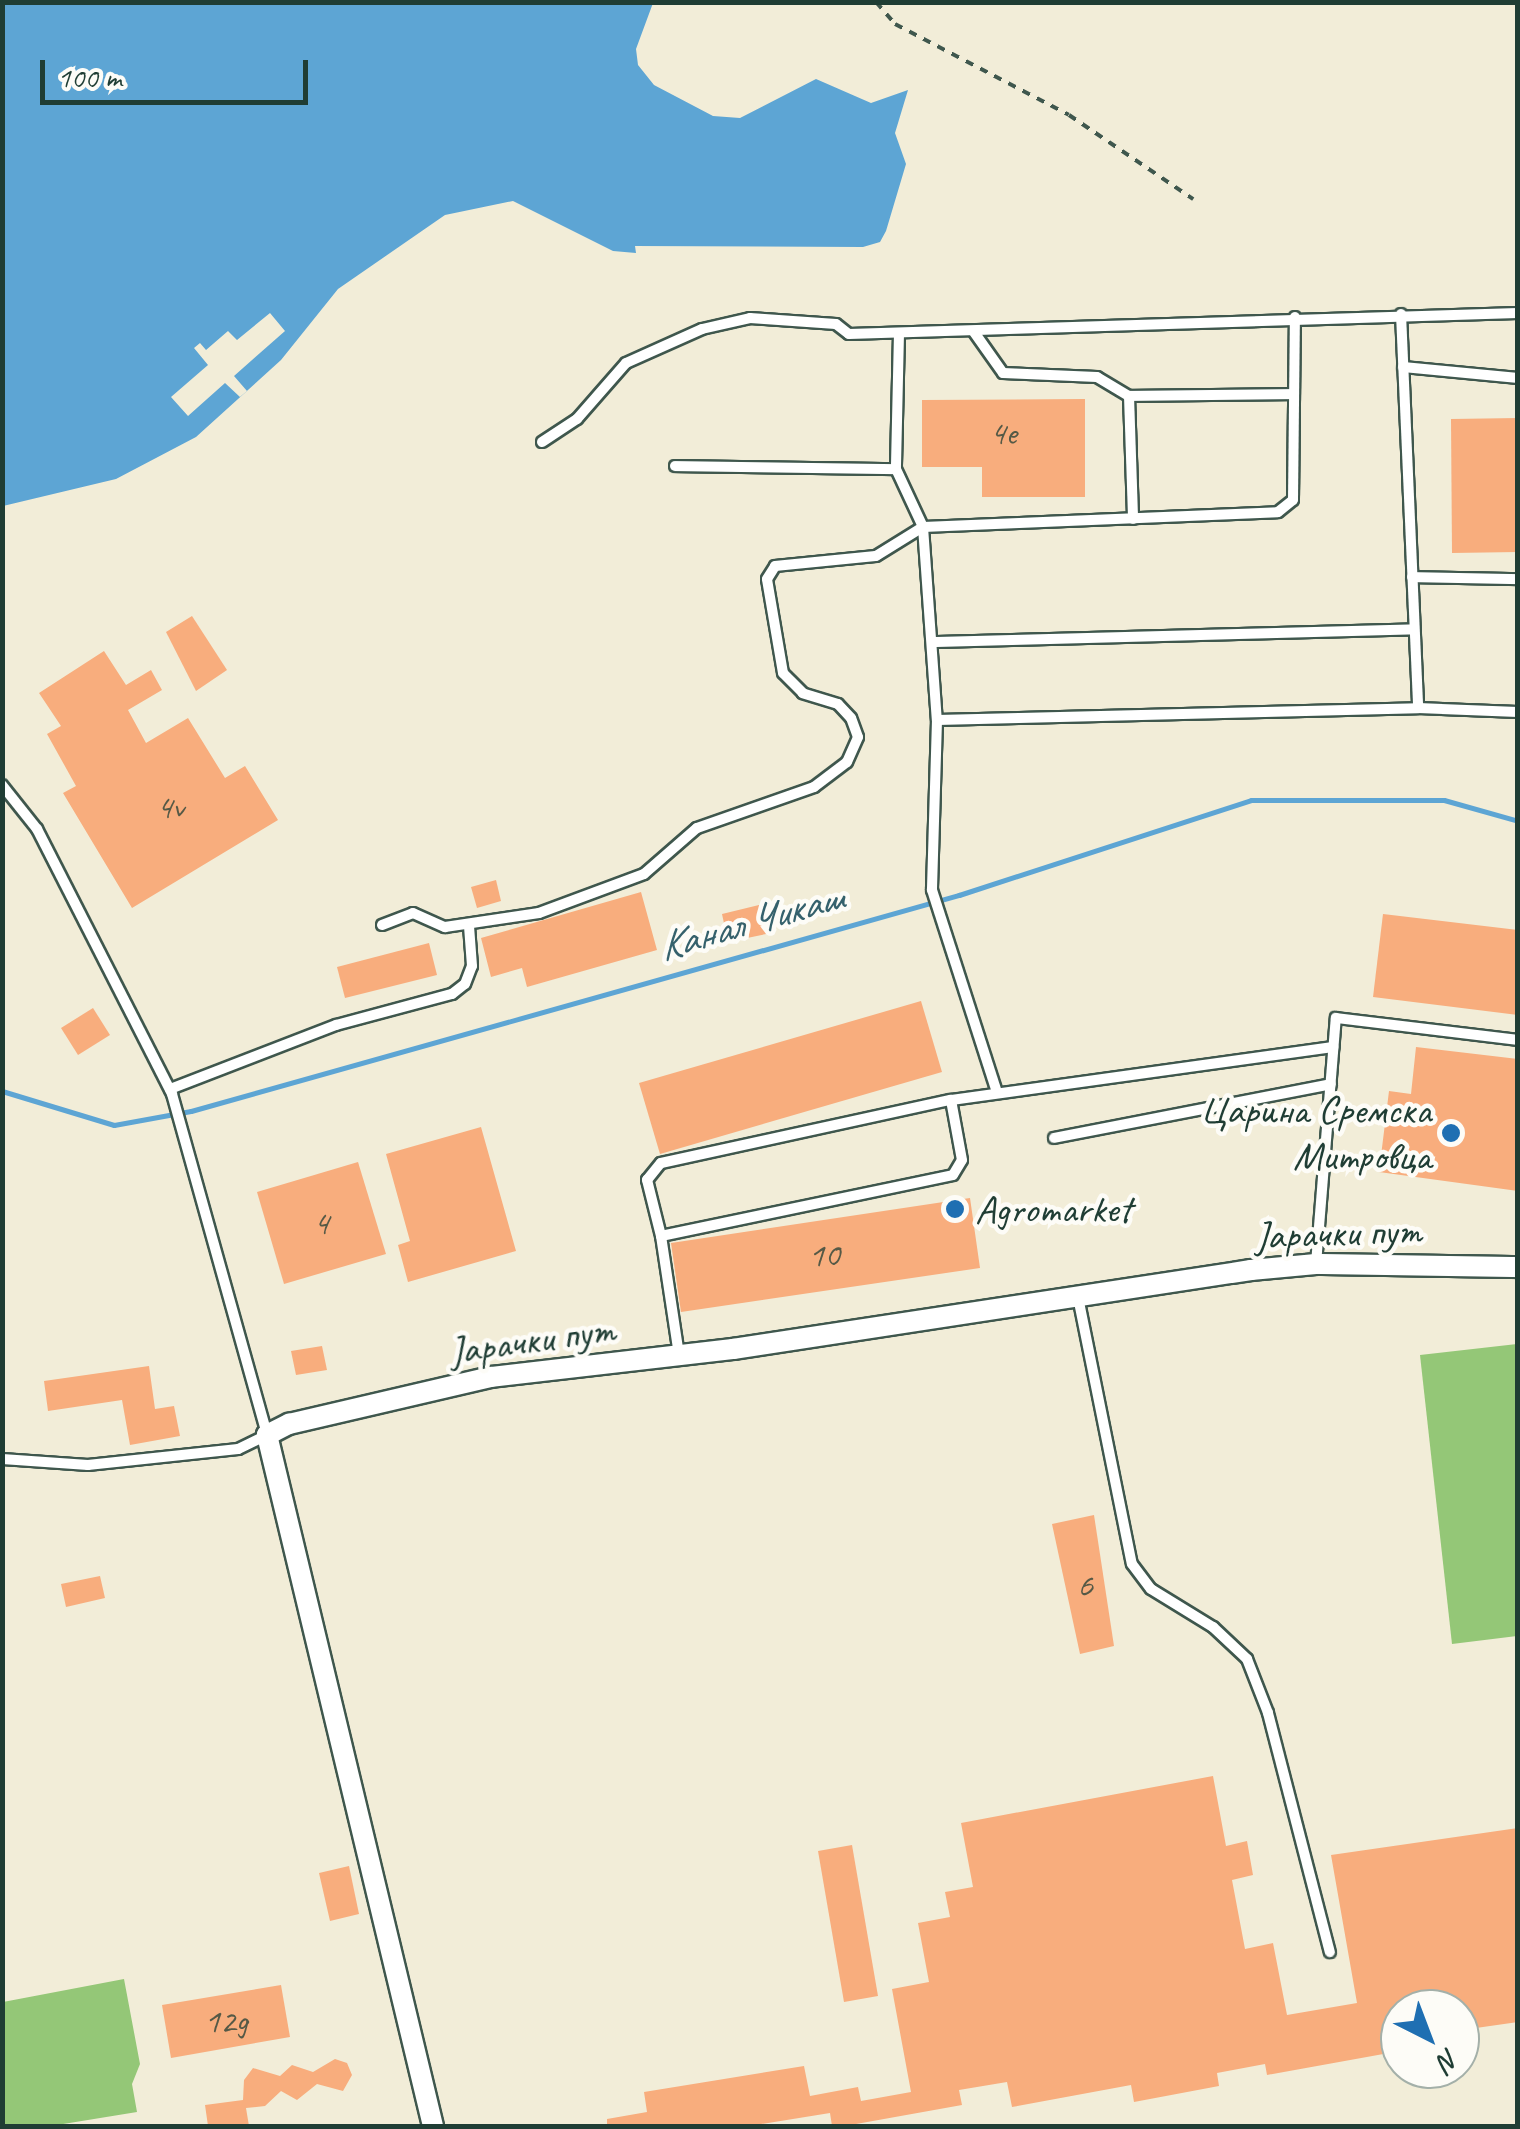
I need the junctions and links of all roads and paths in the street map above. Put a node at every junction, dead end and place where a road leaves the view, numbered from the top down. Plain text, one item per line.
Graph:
1 (876, 2) edge
2 (1193, 199) dead end
3 (1401, 314) junction
4 (1518, 314) edge
5 (1296, 316) junction
6 (974, 332) junction
7 (899, 333) junction
8 (1403, 367) junction
9 (1518, 378) edge
10 (1294, 394) junction
11 (1129, 396) junction
12 (542, 442) dead end
13 (675, 466) dead end
14 (896, 469) junction
15 (1133, 518) junction
16 (923, 527) junction
17 (1412, 578) junction
18 (1518, 579) edge
19 (1414, 630) junction
20 (932, 642) junction
21 (1418, 708) junction
22 (1518, 712) edge
23 (938, 720) junction
24 (2, 785) edge
25 (382, 925) dead end
26 (469, 926) junction
27 (1518, 1040) edge
28 (1334, 1047) junction
29 (1330, 1084) junction
30 (171, 1091) junction
31 (998, 1093) junction
32 (951, 1100) junction
33 (1054, 1138) dead end
34 (661, 1236) junction
35 (1316, 1264) junction
36 (1518, 1268) edge
37 (1078, 1296) junction
38 (679, 1355) junction
39 (267, 1435) junction
40 (2, 1459) edge
41 (1330, 1952) dead end
42 (433, 2126) edge

1 - 2 path
3 - 4 lane
3 - 5 lane
3 - 8 lane
5 - 6 lane
5 - 10 lane
6 - 7 lane
6 - 11 lane
7 - 12 lane
7 - 14 lane
8 - 9 lane
8 - 17 lane
10 - 11 lane
10 - 15 lane
11 - 15 lane
13 - 14 lane
14 - 16 lane
15 - 16 lane
16 - 20 lane
16 - 26 lane
17 - 18 lane
17 - 19 lane
19 - 20 lane
19 - 21 lane
20 - 23 lane
21 - 22 lane
21 - 23 lane
23 - 31 lane
24 - 30 lane
25 - 26 lane
26 - 30 lane
27 - 28 lane
28 - 29 lane
28 - 31 lane
29 - 33 lane
29 - 35 lane
30 - 39 lane
31 - 32 lane
32 - 34 lane
32 - 34 lane
34 - 38 lane
35 - 36 street, Јарачки пут
35 - 37 street, Јарачки пут
37 - 38 street, Јарачки пут
37 - 41 lane
38 - 39 street, Јарачки пут
39 - 40 lane
39 - 42 street

